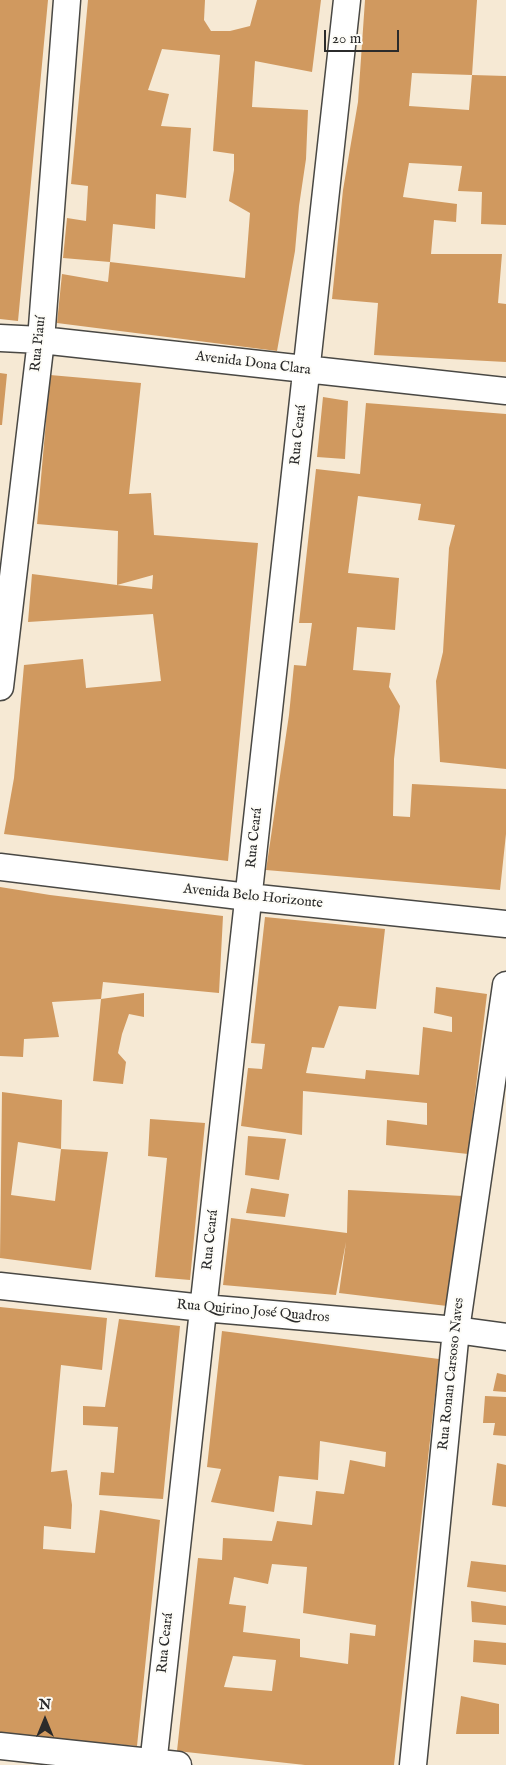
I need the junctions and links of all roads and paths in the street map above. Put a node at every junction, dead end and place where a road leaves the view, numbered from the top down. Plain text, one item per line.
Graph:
1 (67, 0) edge
2 (347, 0) edge
3 (0, 338) edge
4 (40, 340) junction
5 (306, 370) junction
6 (506, 391) edge
7 (0, 687) edge
8 (0, 867) edge
9 (248, 897) junction
10 (506, 924) edge
11 (506, 985) edge
12 (0, 1286) edge
13 (203, 1308) junction
14 (456, 1330) junction
15 (506, 1337) edge
16 (0, 1746) edge
17 (161, 1764) edge
18 (413, 1765) edge

1 - 4 street, Rua Piauí
2 - 5 street, Rua Ceará
3 - 4 street, Avenida Dona Clara
4 - 5 street, Avenida Dona Clara
4 - 7 street, Rua Piauí
5 - 6 street, Avenida Dona Clara
5 - 9 street, Rua Ceará
8 - 9 street, Avenida Belo Horizonte
9 - 10 street, Avenida Belo Horizonte
9 - 13 street, Rua Ceará
11 - 14 street, Rua Ronan Carsoso Naves
12 - 13 street, Rua Quirino José Quadros
13 - 14 street, Rua Quirino José Quadros
13 - 17 street, Rua Ceará
14 - 15 street, Rua Quirino José Quadros
14 - 18 street, Rua Ronan Carsoso Naves
16 - 17 street

